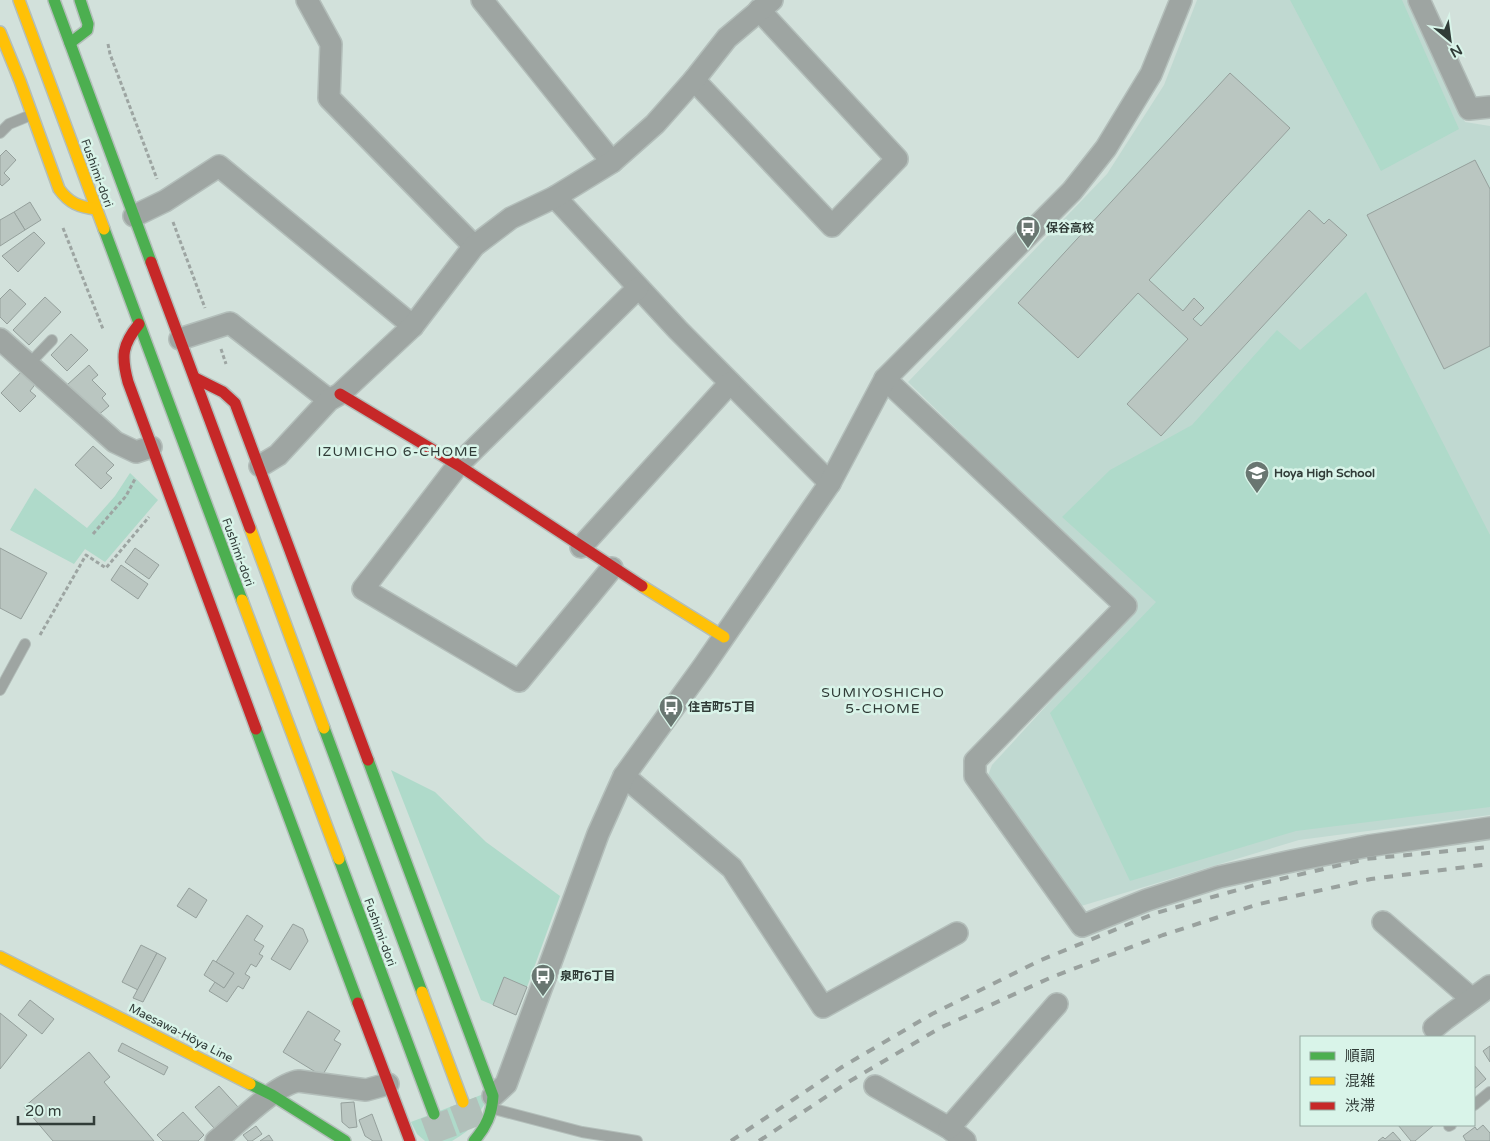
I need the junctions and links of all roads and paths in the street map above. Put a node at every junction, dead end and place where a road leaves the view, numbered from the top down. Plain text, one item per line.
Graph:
1 (19, 0) edge
2 (54, 0) edge
3 (80, 0) edge
4 (307, 0) edge
5 (482, 0) edge
6 (1181, 0) edge
7 (1419, 0) edge
8 (765, 5) edge
9 (0, 32) edge
10 (70, 43) junction
11 (694, 80) junction
12 (1490, 107) edge
13 (32, 114) junction
14 (0, 133) edge
15 (612, 162) junction
16 (555, 197) junction
17 (96, 209) junction
18 (134, 216) junction
19 (474, 246) junction
20 (638, 288) junction
21 (138, 324) junction
22 (412, 326) junction
23 (0, 339) edge
24 (180, 339) junction
25 (52, 340) dead end
26 (28, 365) junction
27 (195, 378) junction
28 (886, 379) junction
29 (730, 383) junction
30 (334, 397) junction
31 (151, 447) junction
32 (458, 465) junction
33 (260, 466) junction
34 (138, 473) dead end
35 (830, 483) junction
36 (154, 511) dead end
37 (93, 534) dead end
38 (581, 547) junction
39 (612, 568) junction
40 (724, 637) junction
41 (25, 644) joint
42 (0, 690) edge
43 (624, 776) junction
44 (1490, 828) edge
45 (1383, 922) dead end
46 (957, 933) dead end
47 (0, 957) edge
48 (1490, 986) edge
49 (1472, 999) junction
50 (1056, 1004) dead end
51 (1434, 1028) dead end
52 (388, 1084) junction
53 (875, 1086) dead end
54 (1490, 1092) edge
55 (272, 1095) junction
56 (463, 1102) tunnel mouth
57 (493, 1103) junction
58 (1475, 1104) edge
59 (434, 1114) tunnel mouth
60 (957, 1135) edge
61 (479, 1138) edge
62 (216, 1141) edge
63 (345, 1141) edge
64 (410, 1141) edge
65 (636, 1141) edge

1 - 17 main road, Fushimi-dori
2 - 10 main road, Fushimi-dori
3 - 10 main road
4 - 19 street
5 - 15 street
6 - 28 street
7 - 12 street
8 - 11 street
8 - 11 street
9 - 13 main road
10 - 18 main road, Fushimi-dori
11 - 15 street
13 - 14 lane
13 - 17 main road
15 - 16 street
16 - 19 street
16 - 20 street
17 - 21 main road, Fushimi-dori
18 - 22 street
18 - 24 main road, Fushimi-dori
19 - 22 street
20 - 29 street
20 - 32 street
21 - 31 main road
21 - 59 main road, Fushimi-dori
22 - 30 street
23 - 26 street
24 - 27 main road, Fushimi-dori
24 - 30 street
25 - 26 lane
26 - 31 street
27 - 33 main road
27 - 56 main road, Fushimi-dori
28 - 35 street
28 - 44 street
29 - 35 street
29 - 38 street
30 - 32 main road
30 - 33 street
31 - 52 main road
32 - 38 main road
32 - 39 street
33 - 57 main road
34 - 37 path
35 - 40 street
36 - 41 path
38 - 39 main road
39 - 40 main road
40 - 43 street
41 - 42 lane
43 - 46 street
43 - 57 street
45 - 49 street
47 - 55 main road, Maesawa-Hōya Line
48 - 49 street
49 - 51 street
50 - 60 street
52 - 55 street
52 - 64 main road
53 - 60 street
54 - 58 lane
55 - 62 street
55 - 63 main road, Maesawa-Hōya Line
57 - 61 main road
57 - 65 lane

